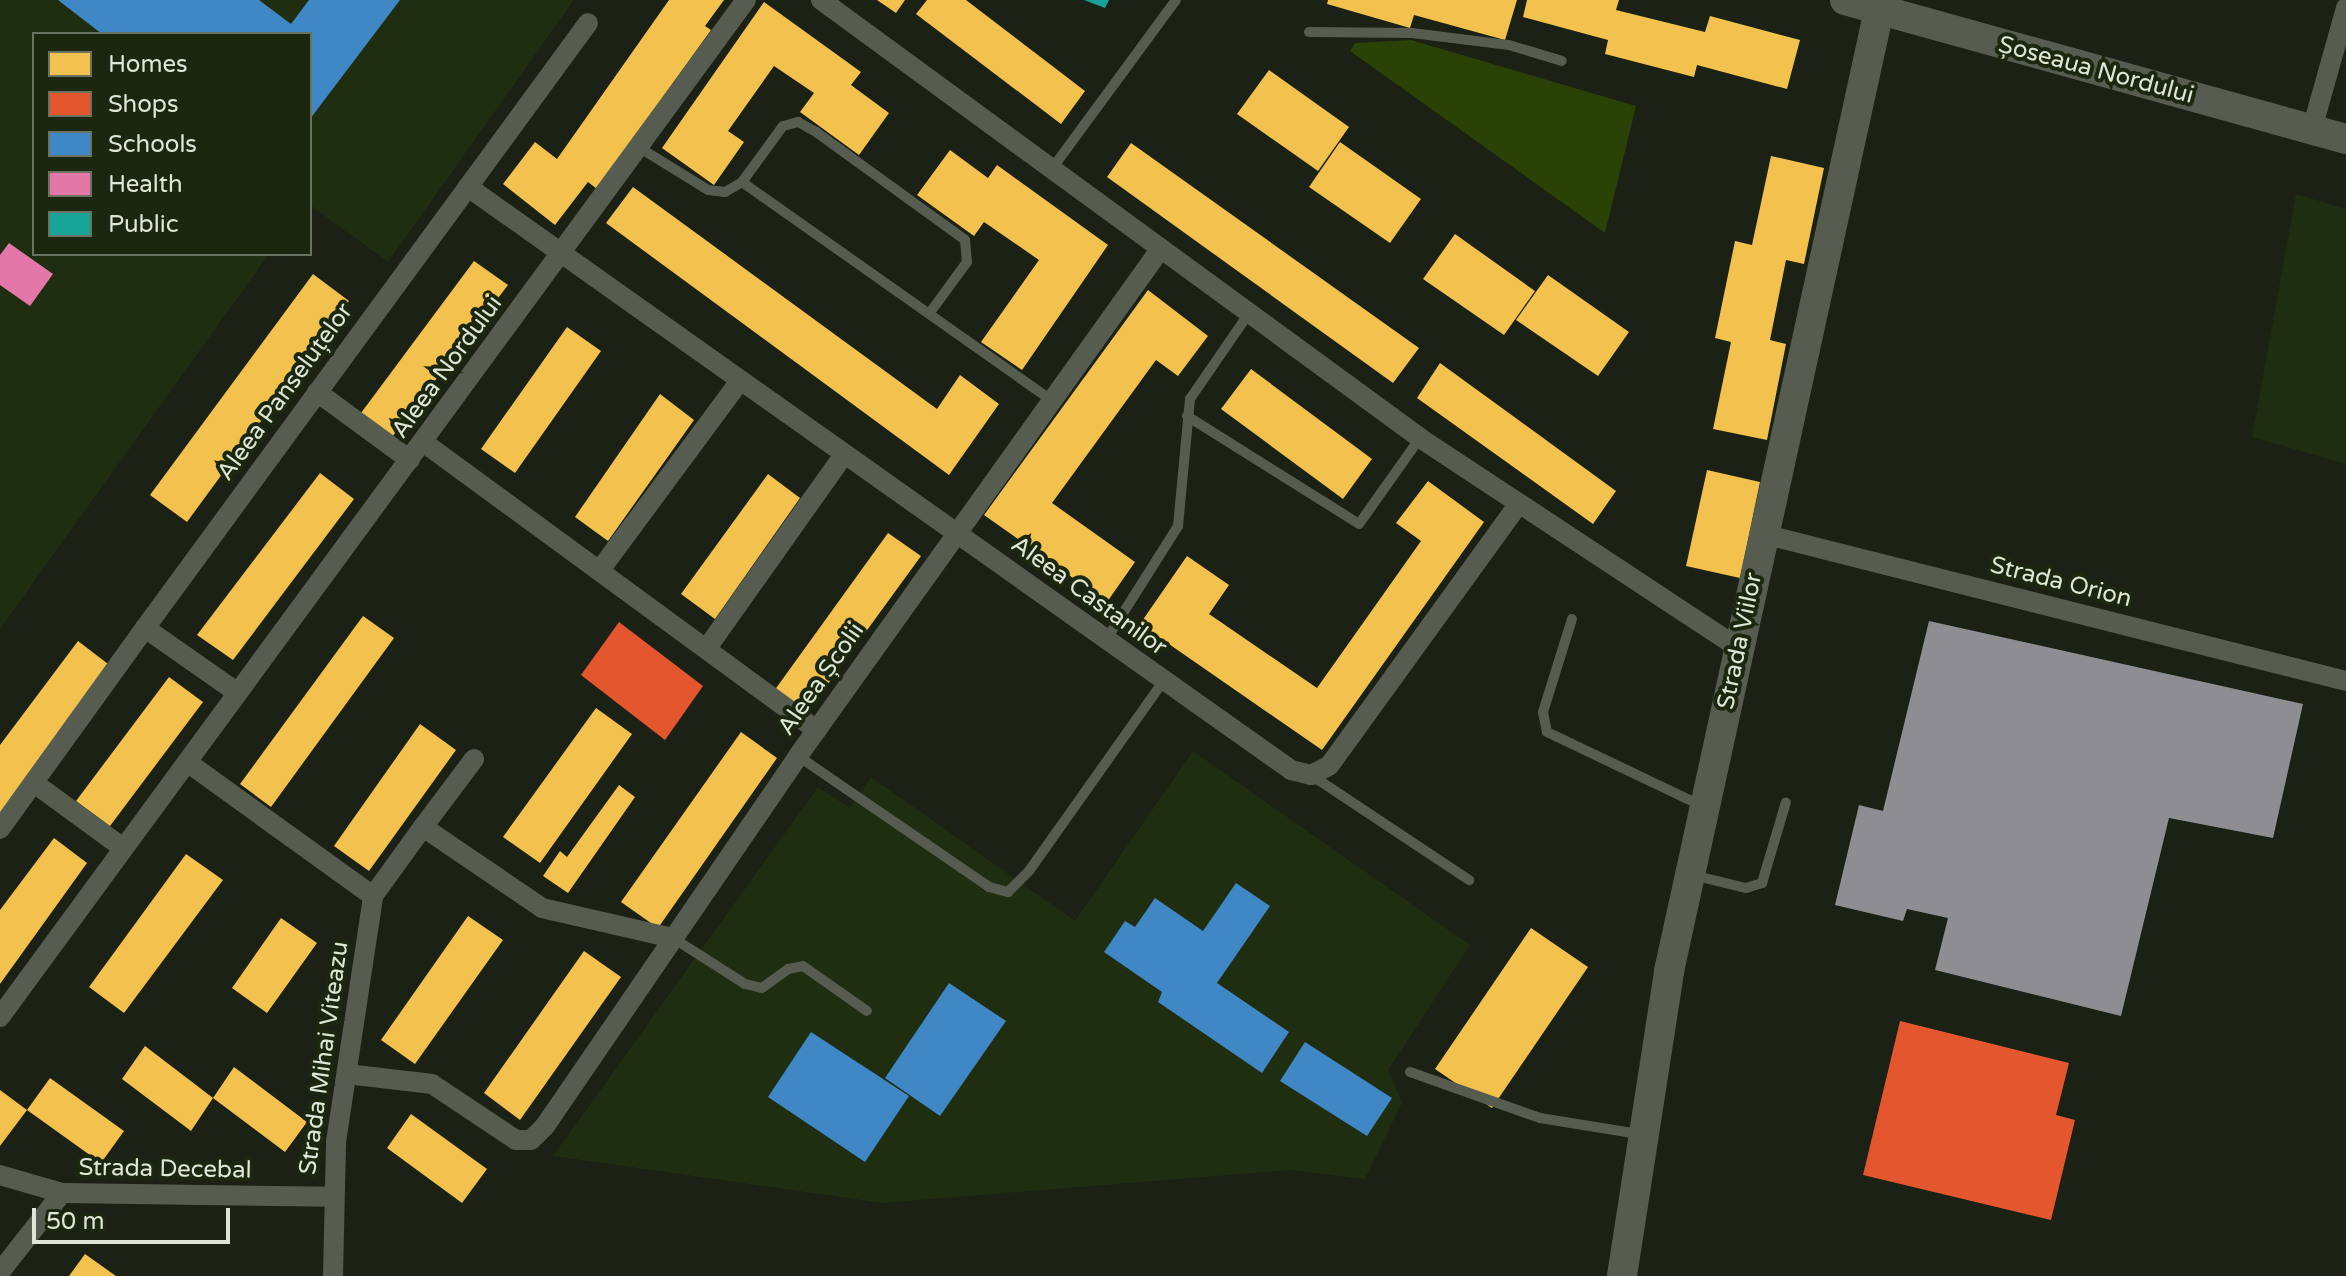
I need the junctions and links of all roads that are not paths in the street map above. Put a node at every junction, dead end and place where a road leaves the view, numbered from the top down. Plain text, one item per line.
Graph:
1 (746, 0) edge
2 (821, 0) edge
3 (1176, 0) edge
4 (1845, 0) edge
5 (2346, 8) edge
6 (1879, 10) junction
7 (588, 23) dead end
8 (1309, 32) dead end
9 (1562, 61) dead end
10 (2312, 129) junction
11 (2346, 139) edge
12 (640, 148) junction
13 (1051, 170) junction
14 (742, 182) junction
15 (468, 187) junction
16 (1159, 251) junction
17 (562, 255) junction
18 (929, 314) junction
19 (1247, 316) junction
20 (739, 382) junction
21 (317, 392) junction
22 (1051, 400) junction
23 (1187, 416) junction
24 (1420, 438) junction
25 (423, 442) junction
26 (843, 456) junction
27 (410, 460) junction
28 (1517, 506) junction
29 (957, 531) junction
30 (1763, 534) junction
31 (600, 570) junction
32 (1572, 619) dead end
33 (145, 628) junction
34 (1105, 642) junction
35 (707, 648) junction
36 (1738, 648) junction
37 (2346, 681) edge
38 (1163, 682) junction
39 (238, 693) junction
40 (817, 730) junction
41 (798, 756) junction
42 (474, 759) dead end
43 (187, 762) junction
44 (1311, 775) junction
45 (34, 783) junction
46 (1786, 802) dead end
47 (1704, 807) junction
48 (423, 827) junction
49 (0, 829) edge
50 (123, 848) junction
51 (1690, 874) junction
52 (1469, 880) dead end
53 (373, 896) junction
54 (673, 938) junction
55 (867, 1011) dead end
56 (0, 1017) edge
57 (1410, 1072) dead end
58 (347, 1074) junction
59 (1641, 1134) junction
60 (0, 1175) edge
61 (62, 1193) junction
62 (332, 1197) junction
63 (0, 1272) edge
64 (333, 1276) edge
65 (1622, 1276) edge

1 - 12 street, Aleea Nordului
2 - 13 street
3 - 13 lane
4 - 6 street, Șoseaua Nordului
5 - 10 street
6 - 10 street, Șoseaua Nordului
6 - 30 street, Strada Viilor
7 - 15 street, Aleea Panseluțelor
8 - 9 lane
10 - 11 street, Șoseaua Nordului
12 - 14 lane
12 - 17 street, Aleea Nordului
13 - 16 street
14 - 18 lane
14 - 18 lane
15 - 17 street
15 - 21 street, Aleea Panseluțelor
16 - 19 street
16 - 22 street, Aleea Școlii
17 - 20 street, Aleea Castanilor
17 - 25 street, Aleea Nordului
18 - 22 lane
19 - 23 lane
19 - 24 street
20 - 26 street, Aleea Castanilor
20 - 31 street
21 - 27 street
21 - 33 street, Aleea Panseluțelor
22 - 29 street, Aleea Școlii
23 - 24 lane
23 - 34 lane
24 - 28 street
25 - 27 street, Aleea Nordului
25 - 31 street
26 - 29 street, Aleea Castanilor
26 - 35 street
27 - 39 street, Aleea Nordului
28 - 36 street
28 - 44 street
29 - 34 street, Aleea Castanilor
29 - 40 street, Aleea Școlii
30 - 36 street, Strada Viilor
30 - 37 street, Strada Orion
31 - 35 street
32 - 47 lane
33 - 39 street
33 - 45 street, Aleea Panseluțelor
34 - 38 street, Aleea Castanilor
35 - 40 street
36 - 47 street, Strada Viilor
38 - 41 lane
38 - 44 street, Aleea Castanilor
39 - 43 street, Aleea Nordului
40 - 41 street, Aleea Școlii
41 - 54 street, Aleea Școlii
42 - 48 street
43 - 50 street, Aleea Nordului
43 - 53 street
44 - 52 lane
45 - 49 street, Aleea Panseluțelor
45 - 50 street
46 - 51 lane
47 - 51 street, Strada Viilor
48 - 53 street
48 - 54 street
50 - 56 street, Aleea Nordului
51 - 59 street, Strada Viilor
53 - 58 street, Strada Mihai Viteazu
54 - 55 lane
54 - 58 street, Aleea Școlii
57 - 59 lane
58 - 62 street, Strada Mihai Viteazu
59 - 65 street, Strada Viilor
60 - 61 street, Strada Decebal
61 - 62 street, Strada Decebal
61 - 63 street
62 - 64 street, Strada Mihai Viteazu

